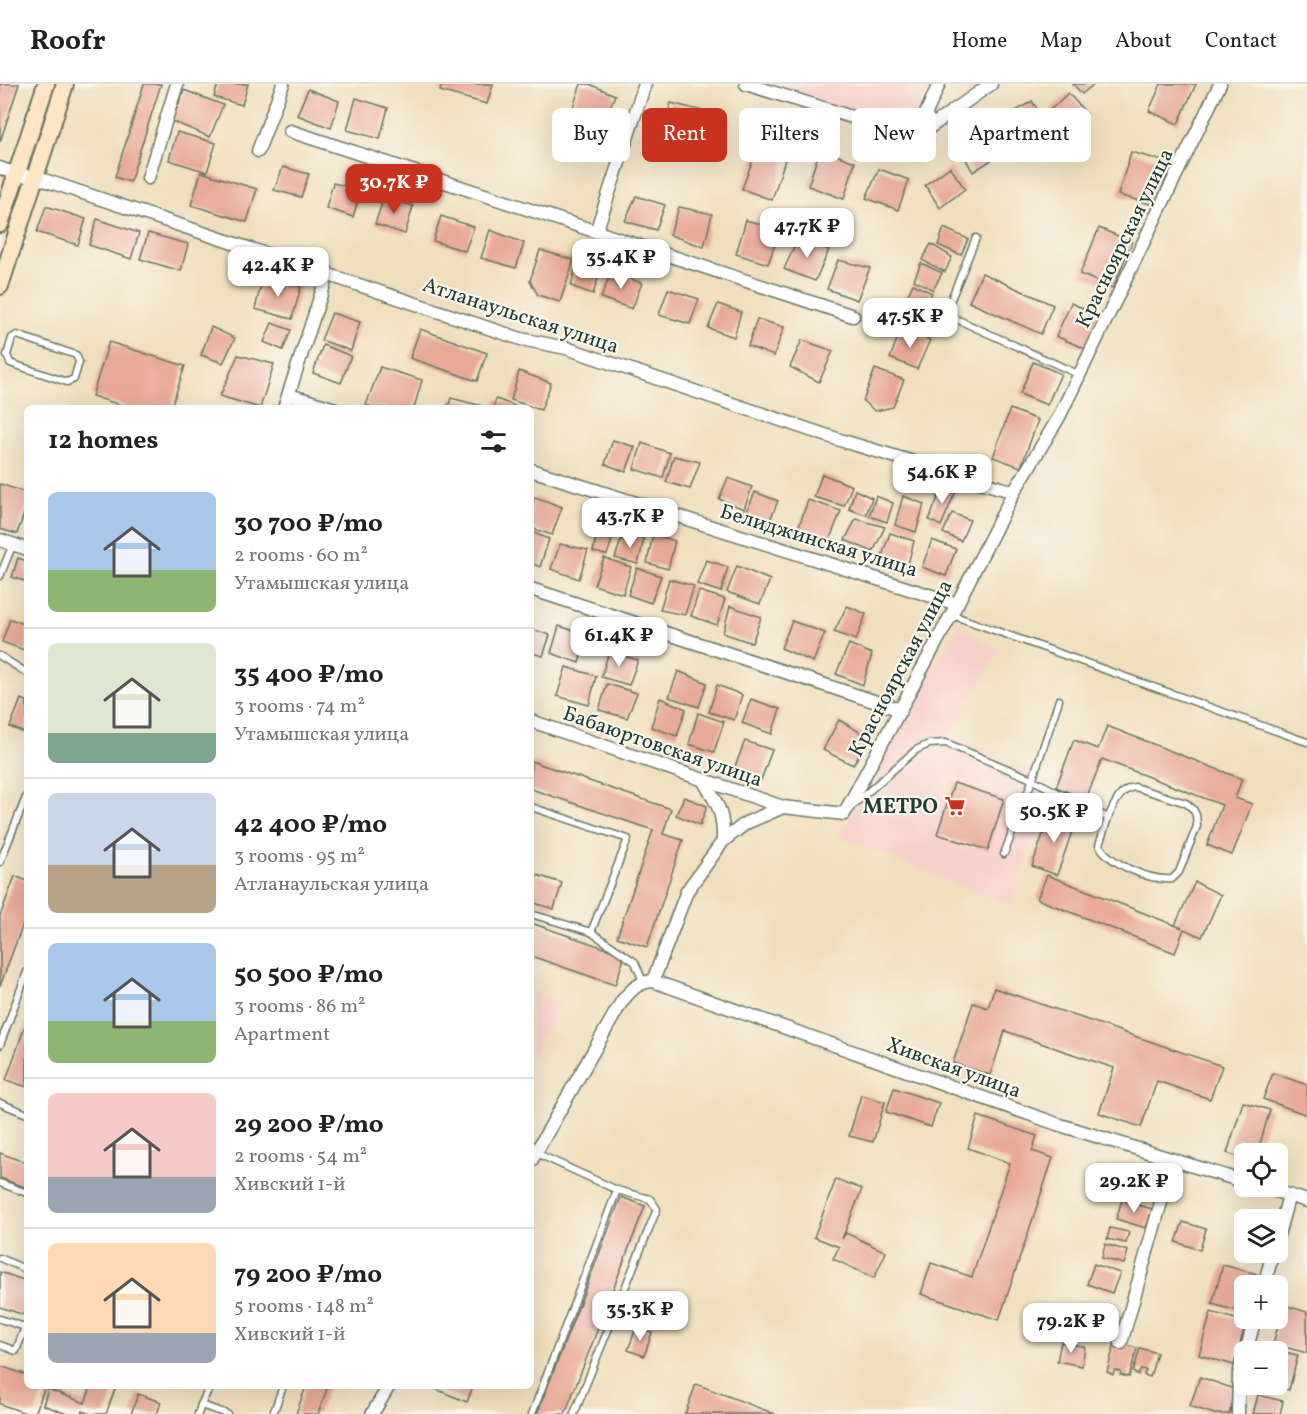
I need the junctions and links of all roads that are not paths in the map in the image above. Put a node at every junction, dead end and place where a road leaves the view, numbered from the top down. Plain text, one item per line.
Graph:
1 (46, 84) edge
2 (65, 84) edge
3 (177, 84) edge
4 (283, 84) edge
5 (645, 84) edge
6 (746, 84) edge
7 (939, 84) edge
8 (991, 84) edge
9 (1220, 84) edge
10 (762, 87) edge
11 (929, 108) edge
12 (852, 116) edge
13 (936, 123) edge
14 (290, 131) dead end
15 (258, 151) dead end
16 (0, 168) edge
17 (16, 174) junction
18 (35, 177) junction
19 (148, 178) dead end
20 (0, 224) edge
21 (596, 232) junction
22 (976, 238) dead end
23 (328, 273) junction
24 (0, 286) edge
25 (853, 316) dead end
26 (0, 347) edge
27 (8, 349) junction
28 (1080, 375) junction
29 (289, 394) junction
30 (285, 405) edge
31 (323, 405) edge
32 (534, 471) edge
33 (1014, 492) junction
34 (0, 540) edge
35 (13, 544) junction
36 (24, 548) edge
37 (0, 576) edge
38 (534, 590) edge
39 (955, 609) junction
40 (1, 658) edge
41 (24, 671) edge
42 (1059, 700) dead end
43 (901, 710) junction
44 (534, 722) edge
45 (1307, 742) edge
46 (703, 780) junction
47 (1032, 781) junction
48 (24, 802) edge
49 (783, 807) junction
50 (534, 808) edge
51 (844, 814) junction
52 (1108, 819) junction
53 (723, 840) junction
54 (1004, 854) dead end
55 (0, 862) edge
56 (534, 915) edge
57 (591, 932) junction
58 (24, 980) edge
59 (648, 981) junction
60 (0, 1045) edge
61 (0, 1103) edge
62 (24, 1113) edge
63 (534, 1155) edge
64 (534, 1157) edge
65 (1173, 1160) junction
66 (1234, 1179) edge
67 (0, 1183) edge
68 (617, 1190) junction
69 (24, 1192) edge
70 (1289, 1196) joint
71 (1307, 1201) edge
72 (1285, 1209) edge
73 (0, 1258) edge
74 (24, 1269) edge
75 (0, 1319) edge
76 (24, 1327) edge
77 (24, 1330) edge
78 (1121, 1343) dead end
79 (0, 1346) edge
80 (207, 1389) edge
81 (282, 1389) edge
82 (387, 1389) edge
83 (1238, 1395) edge
84 (201, 1405) junction
85 (198, 1414) edge
86 (227, 1414) edge
87 (273, 1414) edge
88 (372, 1414) edge
89 (532, 1414) edge
90 (574, 1414) edge
91 (1238, 1414) edge

1 - 17 main road
2 - 18 main road
3 - 19 street
4 - 15 street
5 - 21 street
6 - 10 street
7 - 11 street
8 - 13 street
9 - 28 street, Красноярская улица
10 - 12 street
14 - 21 street
16 - 17 street, Атланаульская улица
17 - 18 street, Атланаульская улица
17 - 20 main road
18 - 23 street, Атланаульская улица
18 - 24 main road
21 - 25 street
22 - 28 lane
23 - 29 street
23 - 33 street, Атланаульская улица
26 - 27 lane
27 - 27 lane
28 - 33 street, Красноярская улица
29 - 30 street
29 - 31 street
32 - 39 street, Белиджинская улица
33 - 39 street, Красноярская улица
34 - 35 street
35 - 36 street
35 - 37 lane
38 - 43 street
39 - 43 street, Красноярская улица
39 - 45 lane
40 - 41 lane
42 - 47 lane
43 - 51 street, Красноярская улица
44 - 46 street, Бабаюртовская улица
46 - 49 street, Бабаюртовская улица
46 - 53 street
47 - 51 lane
47 - 52 lane
47 - 54 lane
48 - 55 lane
49 - 51 street
49 - 53 street
50 - 57 lane
52 - 52 lane
53 - 59 street
56 - 57 lane
57 - 59 lane
58 - 60 lane
59 - 63 street
59 - 65 street, Хивская улица
61 - 62 lane
64 - 68 lane
65 - 66 street, Хивская улица
65 - 78 street
67 - 69 lane
68 - 89 lane
68 - 90 lane
70 - 71 street
70 - 72 street
73 - 74 lane
75 - 76 lane
77 - 79 lane
80 - 84 lane
81 - 87 lane
82 - 88 street
83 - 91 street
84 - 85 lane
84 - 86 lane

